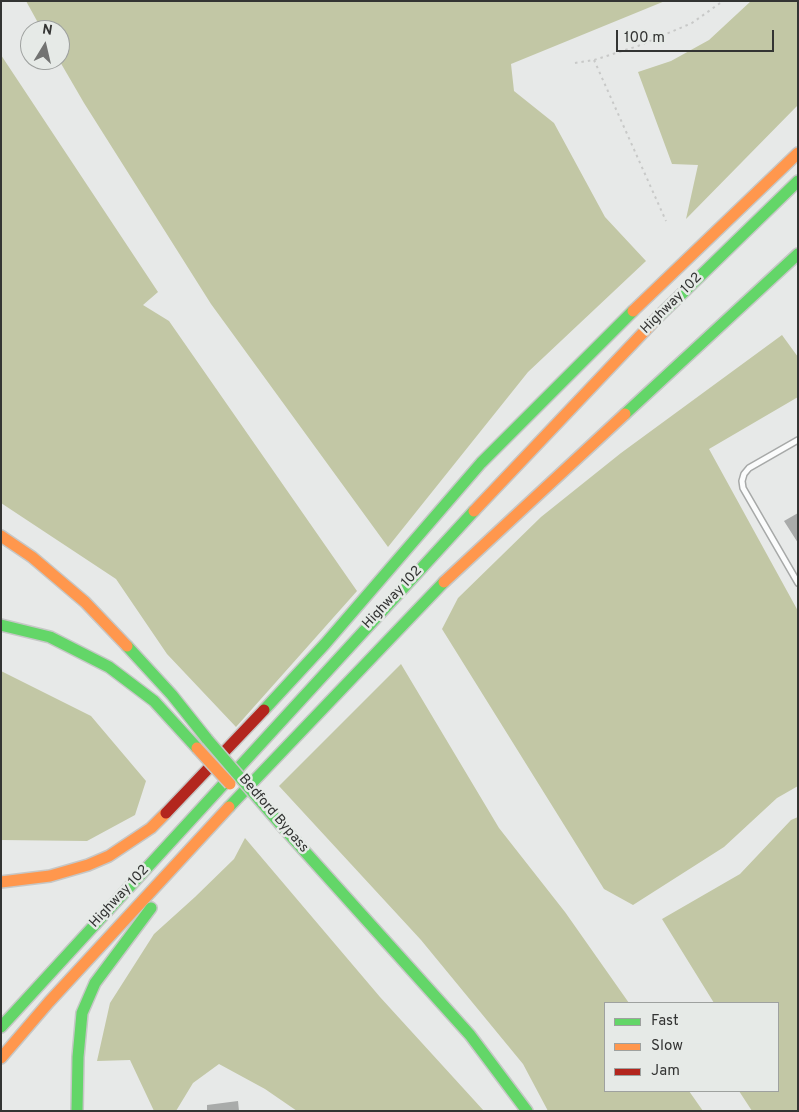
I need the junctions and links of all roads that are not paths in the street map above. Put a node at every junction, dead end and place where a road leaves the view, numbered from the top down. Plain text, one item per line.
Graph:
1 (798, 153) edge
2 (798, 181) edge
3 (798, 254) edge
4 (652, 293) junction
5 (572, 390) dead end
6 (535, 430) dead end
7 (798, 440) edge
8 (1, 536) edge
9 (798, 582) edge
10 (1, 625) edge
11 (336, 660) junction
12 (230, 806) junction
13 (277, 829) junction
14 (1, 882) edge
15 (1, 1027) edge
16 (1, 1058) edge
17 (77, 1111) edge
18 (514, 1111) edge
19 (527, 1111) edge

1 - 4 highway
2 - 11 highway, Highway 102
3 - 12 highway, Highway 102
4 - 5 highway
4 - 14 highway
6 - 11 highway
7 - 9 lane
8 - 13 highway, Bedford Bypass, bridge
10 - 13 highway, Bedford Bypass, bridge
11 - 15 highway, Highway 102
12 - 16 highway, Highway 102
12 - 17 highway
13 - 18 highway, Bedford Bypass
13 - 19 highway, Bedford Bypass

